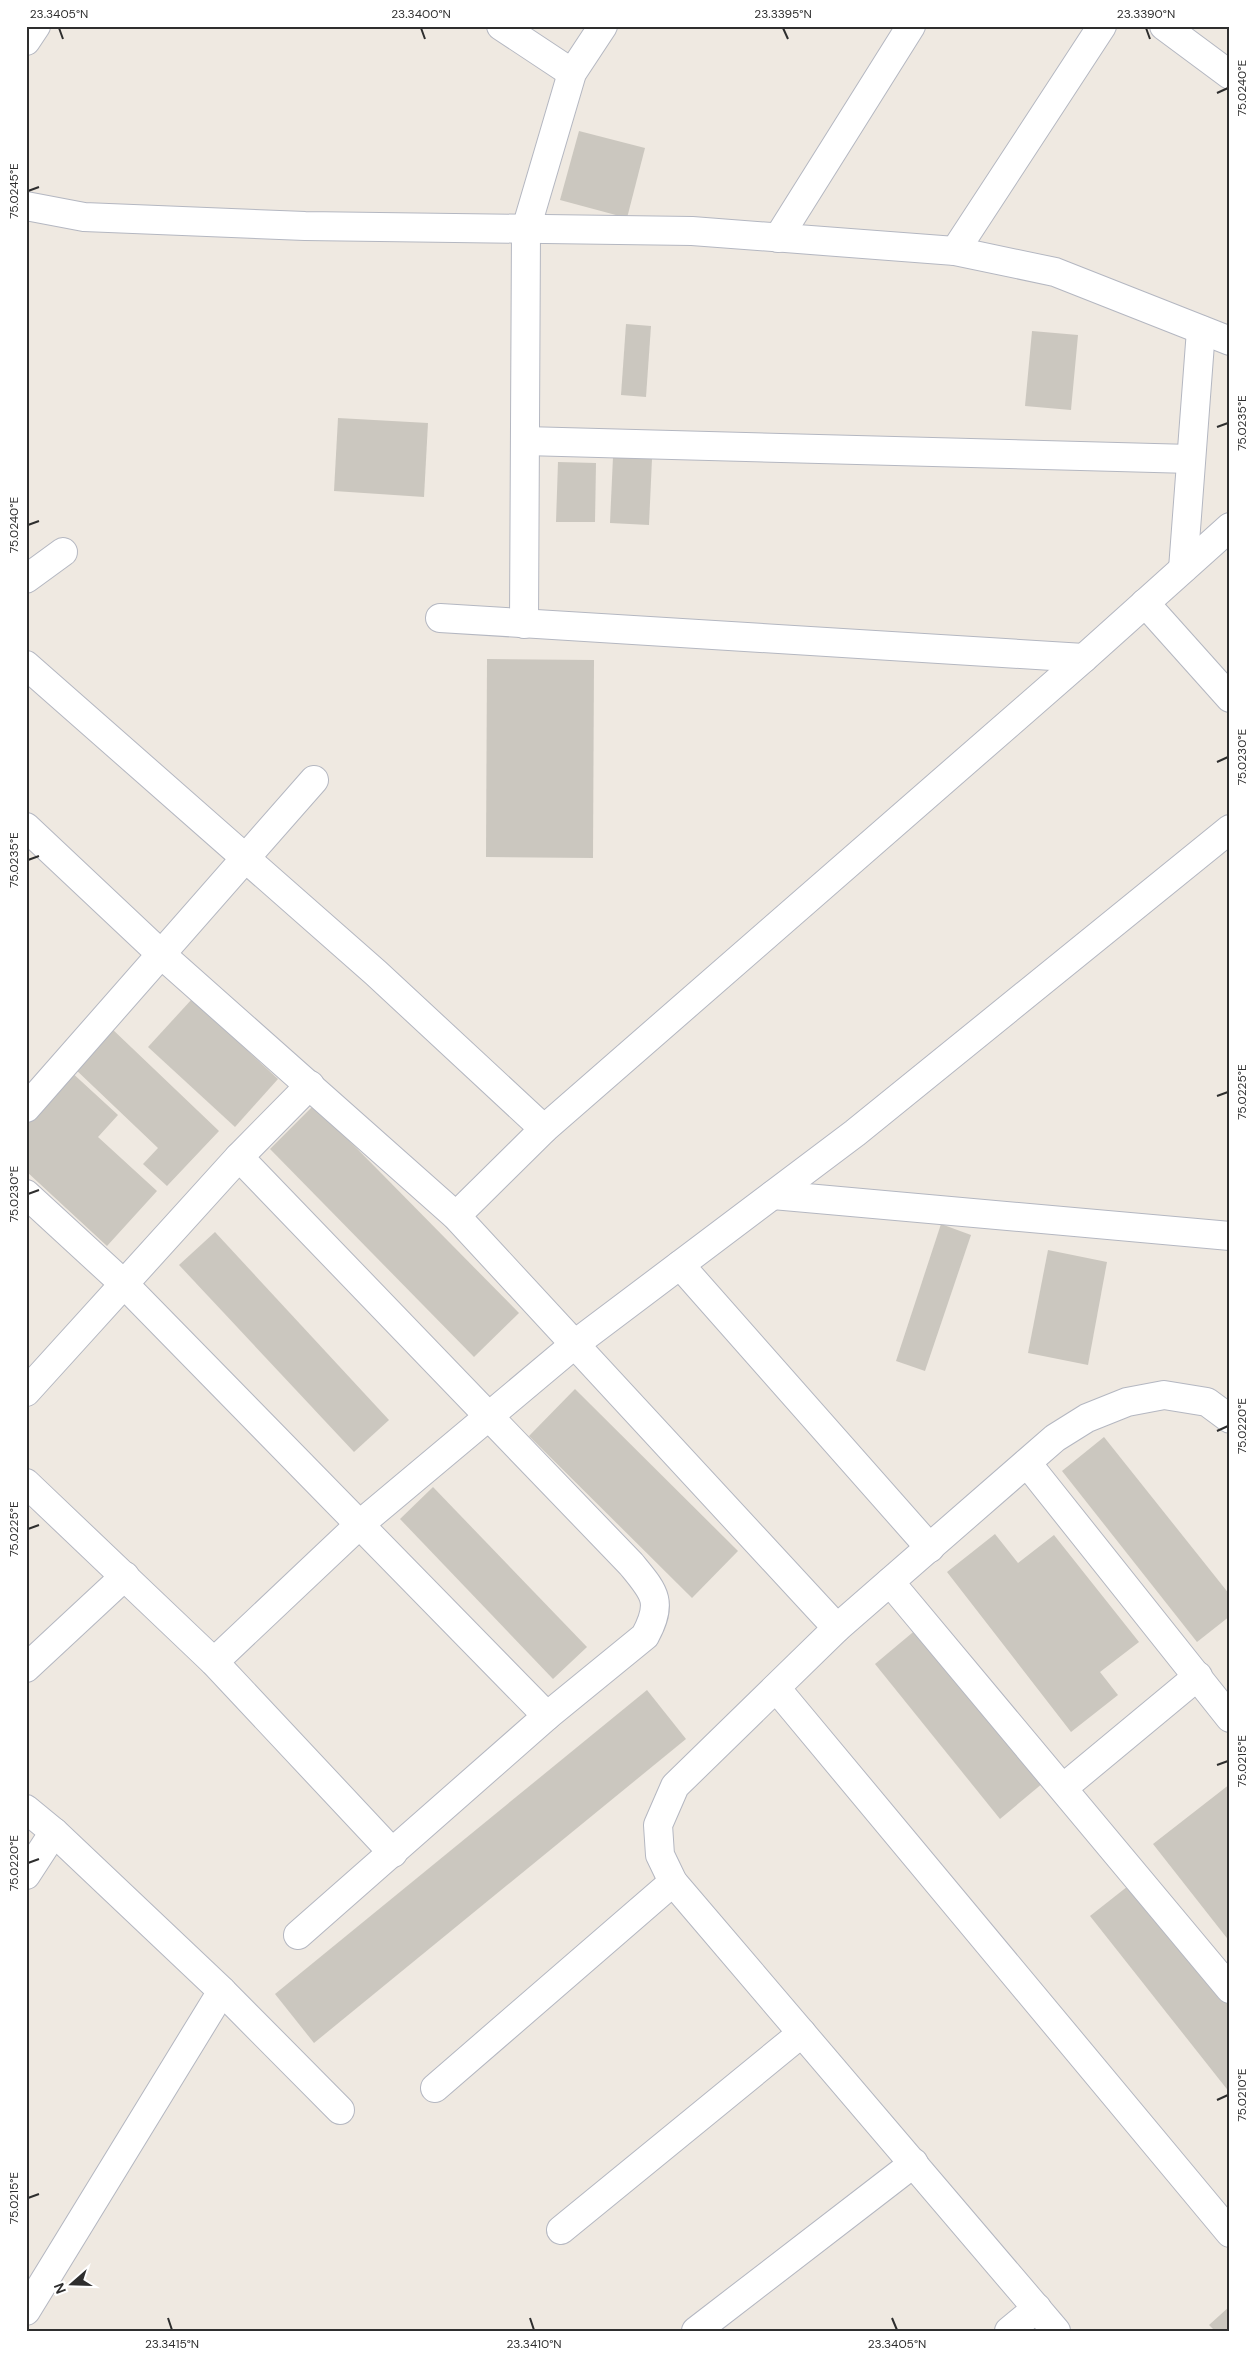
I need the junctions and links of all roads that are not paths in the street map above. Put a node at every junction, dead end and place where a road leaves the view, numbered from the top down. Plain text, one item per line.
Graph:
1 (36, 26) edge
2 (501, 26) edge
3 (602, 26) edge
4 (911, 26) edge
5 (1102, 26) edge
6 (1164, 26) edge
7 (26, 41) edge
8 (572, 73) junction
9 (1230, 75) edge
10 (26, 206) edge
11 (526, 229) junction
12 (778, 238) junction
13 (955, 251) junction
14 (1202, 330) junction
15 (1230, 341) edge
16 (525, 441) junction
17 (1191, 459) junction
18 (1230, 527) edge
19 (63, 552) dead end
20 (1183, 569) junction
21 (26, 579) edge
22 (1145, 603) junction
23 (440, 618) dead end
24 (524, 624) junction
25 (1084, 658) junction
26 (26, 665) edge
27 (1230, 698) edge
28 (314, 780) dead end
29 (1230, 829) edge
30 (28, 833) edge
31 (244, 857) junction
32 (162, 955) junction
33 (310, 1085) junction
34 (26, 1108) edge
35 (544, 1129) junction
36 (239, 1157) junction
37 (26, 1194) edge
38 (773, 1195) junction
39 (456, 1216) junction
40 (1230, 1236) edge
41 (680, 1266) junction
42 (125, 1286) junction
43 (575, 1344) junction
44 (26, 1392) edge
45 (489, 1416) junction
46 (1230, 1419) edge
47 (1027, 1463) junction
48 (26, 1483) edge
49 (359, 1525) junction
50 (930, 1548) junction
51 (125, 1576) junction
52 (890, 1582) junction
53 (837, 1628) junction
54 (214, 1662) junction
55 (26, 1668) edge
56 (1198, 1676) junction
57 (776, 1688) junction
58 (547, 1716) junction
59 (1230, 1718) edge
60 (1063, 1788) junction
61 (26, 1809) edge
62 (54, 1832) junction
63 (393, 1853) junction
64 (26, 1876) edge
65 (673, 1882) junction
66 (298, 1935) dead end
67 (1230, 1988) edge
68 (222, 1991) junction
69 (802, 2033) junction
70 (435, 2088) dead end
71 (340, 2110) dead end
72 (914, 2163) junction
73 (561, 2230) dead end
74 (1230, 2233) edge
75 (1036, 2308) junction
76 (27, 2309) edge
77 (696, 2331) edge
78 (1009, 2331) edge
79 (1056, 2331) edge

1 - 7 street
2 - 8 street
3 - 8 street
4 - 12 street
5 - 13 street
6 - 9 street
8 - 11 street
10 - 11 street
11 - 12 street
11 - 16 street
12 - 13 street
13 - 14 street
14 - 15 street
14 - 17 street
16 - 17 street
16 - 24 street
17 - 20 street
18 - 20 street
19 - 21 street
20 - 22 street
22 - 25 street
22 - 27 street
23 - 24 street
24 - 25 street
25 - 35 street
26 - 31 street
28 - 31 street
29 - 38 street
30 - 32 street
31 - 32 street
31 - 35 street
32 - 33 street
32 - 34 street
33 - 36 street
33 - 39 street
35 - 39 street
36 - 42 street
36 - 45 street
37 - 42 street
38 - 40 street
38 - 41 street
39 - 43 street
41 - 43 street
41 - 50 street
42 - 44 street
42 - 49 street
43 - 45 street
43 - 53 street
45 - 49 street
45 - 58 street
46 - 47 street
47 - 50 street
47 - 56 street
48 - 51 street
49 - 54 street
49 - 58 street
50 - 52 street
51 - 54 street
51 - 55 street
52 - 53 street
52 - 60 street
53 - 57 street
54 - 63 street
56 - 59 street
56 - 60 street
57 - 65 street
57 - 74 street
58 - 63 street
60 - 67 street
61 - 62 street
62 - 64 street
62 - 68 street
63 - 66 street
65 - 69 street
65 - 70 street
68 - 71 street
68 - 76 street
69 - 72 street
69 - 73 street
72 - 75 street
72 - 77 street
75 - 78 street
75 - 79 street

